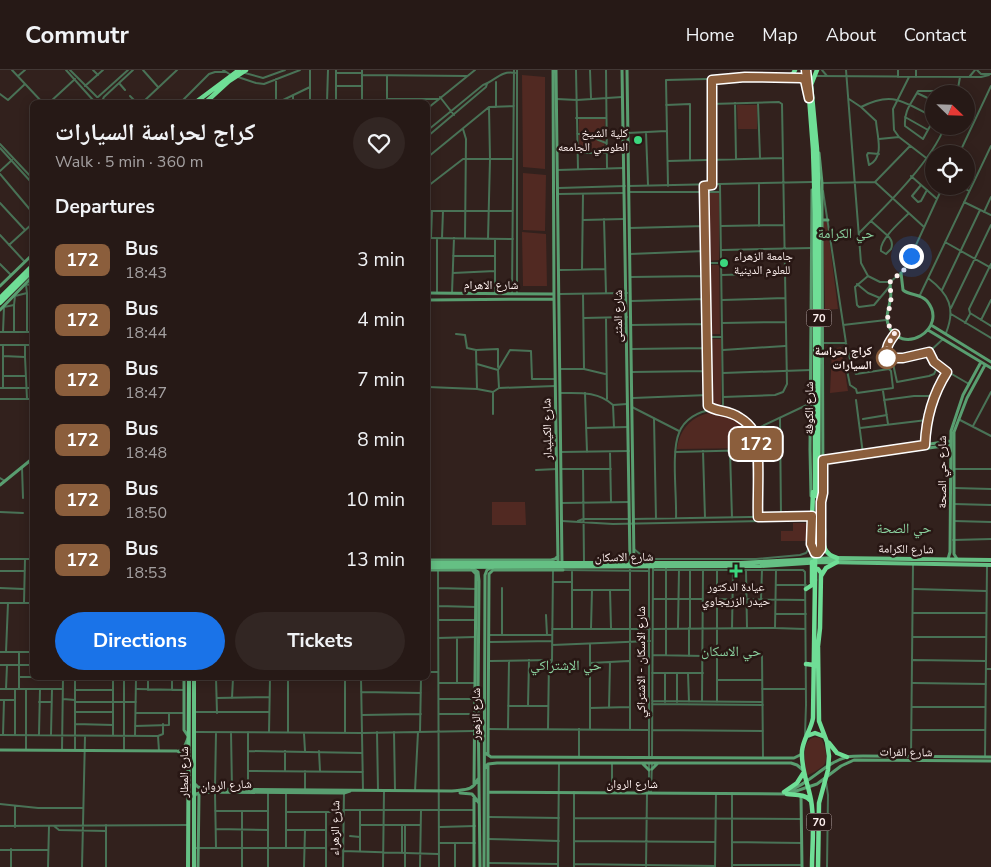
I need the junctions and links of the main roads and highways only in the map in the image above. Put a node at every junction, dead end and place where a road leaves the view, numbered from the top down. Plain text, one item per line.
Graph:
1 (243, 70) edge
2 (555, 70) edge
3 (622, 70) edge
4 (627, 70) edge
5 (796, 70) edge
6 (805, 70) edge
7 (817, 70) edge
8 (233, 76) junction
9 (783, 78) road end
10 (810, 99) junction
11 (199, 100) edge
12 (208, 100) edge
13 (623, 134) junction
14 (628, 134) junction
15 (553, 138) junction
16 (628, 142) junction
17 (624, 143) junction
18 (557, 149) junction
19 (815, 149) junction
20 (556, 160) junction
21 (627, 186) junction
22 (822, 191) junction
23 (627, 192) junction
24 (818, 201) junction
25 (815, 214) junction
26 (812, 220) junction
27 (822, 220) junction
28 (828, 220) road end
29 (30, 257) edge
30 (30, 269) edge
31 (30, 273) edge
32 (901, 273) road end
33 (815, 276) junction
34 (30, 279) edge
35 (22, 282) junction
36 (822, 282) junction
37 (890, 284) road end
38 (0, 286) edge
39 (14, 286) junction
40 (430, 293) edge
41 (472, 293) junction
42 (479, 293) junction
43 (533, 294) junction
44 (554, 294) junction
45 (0, 298) edge
46 (533, 299) junction
47 (554, 299) junction
48 (430, 300) edge
49 (473, 300) junction
50 (479, 300) junction
51 (2, 305) edge
52 (0, 310) edge
53 (931, 325) junction
54 (928, 330) junction
55 (629, 334) junction
56 (629, 340) junction
57 (964, 349) junction
58 (971, 353) junction
59 (991, 362) edge
60 (983, 363) junction
61 (991, 368) edge
62 (811, 378) junction
63 (823, 384) junction
64 (815, 385) junction
65 (819, 391) junction
66 (968, 391) junction
67 (556, 394) junction
68 (965, 397) junction
69 (629, 406) junction
70 (561, 409) junction
71 (629, 419) junction
72 (559, 422) junction
73 (810, 432) junction
74 (814, 439) junction
75 (950, 443) junction
76 (932, 445) junction
77 (30, 461) edge
78 (823, 461) junction
79 (559, 469) junction
80 (0, 486) edge
81 (817, 486) junction
82 (952, 497) junction
83 (812, 502) junction
84 (821, 502) junction
85 (821, 516) junction
86 (632, 521) junction
87 (560, 555) junction
88 (650, 558) road end
89 (685, 559) road end
90 (948, 559) junction
91 (957, 559) junction
92 (812, 560) junction
93 (822, 560) joint
94 (837, 560) junction
95 (991, 560) edge
96 (881, 561) junction
97 (526, 562) junction
98 (632, 562) junction
99 (658, 562) junction
100 (679, 563) junction
101 (768, 564) junction
102 (789, 564) junction
103 (989, 565) edge
104 (430, 566) edge
105 (430, 566) edge
106 (562, 566) junction
107 (760, 566) junction
108 (430, 567) edge
109 (472, 567) junction
110 (494, 567) junction
111 (586, 567) junction
112 (509, 568) junction
113 (703, 568) junction
114 (460, 569) junction
115 (812, 569) junction
116 (697, 570) road end
117 (789, 570) road end
118 (818, 580) junction
119 (812, 586) junction
120 (806, 587) road end
121 (479, 597) junction
122 (485, 604) junction
123 (477, 628) junction
124 (487, 635) junction
125 (816, 646) junction
126 (806, 664) road end
127 (477, 665) junction
128 (814, 665) junction
129 (184, 680) edge
130 (188, 680) edge
131 (194, 680) edge
132 (478, 694) junction
133 (484, 694) junction
134 (191, 695) junction
135 (191, 703) junction
136 (484, 705) junction
137 (478, 706) junction
138 (476, 723) junction
139 (188, 737) junction
140 (825, 738) junction
141 (476, 739) junction
142 (805, 739) junction
143 (0, 750) edge
144 (176, 751) junction
145 (487, 754) junction
146 (802, 754) junction
147 (507, 757) junction
148 (847, 757) junction
149 (991, 757) edge
150 (628, 758) junction
151 (930, 759) junction
152 (938, 759) junction
153 (725, 760) junction
154 (991, 761) edge
155 (188, 762) junction
156 (507, 763) junction
157 (628, 763) junction
158 (640, 763) junction
159 (659, 763) junction
160 (488, 764) junction
161 (830, 765) junction
162 (485, 768) junction
163 (835, 770) junction
164 (804, 771) junction
165 (479, 775) junction
166 (826, 779) junction
167 (194, 782) junction
168 (806, 782) junction
169 (474, 786) junction
170 (807, 788) junction
171 (215, 791) junction
172 (344, 791) junction
173 (452, 791) junction
174 (488, 792) junction
175 (199, 793) junction
176 (786, 793) junction
177 (801, 795) junction
178 (474, 796) junction
179 (194, 797) junction
180 (812, 802) junction
181 (196, 803) junction
182 (480, 805) junction
183 (486, 807) junction
184 (475, 834) junction
185 (480, 834) junction
186 (183, 844) dead end
187 (189, 844) junction
188 (196, 848) junction
189 (483, 866) edge
190 (802, 866) edge
191 (188, 867) edge
192 (194, 867) edge
193 (198, 867) edge
194 (474, 867) edge
195 (812, 867) edge
196 (818, 867) edge

1 - 8 highway
2 - 15 main road
2 - 18 main road
3 - 13 main road, شارع المثنى
4 - 14 main road, شارع المثنى
5 - 9 highway
6 - 10 highway, 70
6 - 10 highway
7 - 10 highway, 70
8 - 11 highway
8 - 12 highway
10 - 19 highway, شارع الكوفة / 70
13 - 14 main road
13 - 17 main road, شارع المثنى
14 - 16 main road, شارع المثنى
15 - 18 main road
15 - 20 main road
16 - 17 main road
16 - 21 main road, شارع المثنى
17 - 21 main road, شارع المثنى
18 - 20 main road
19 - 22 main road
19 - 24 highway, شارع الكوفة / 70
19 - 25 highway, شارع الكوفة / 70
19 - 26 main road
20 - 44 main road, شارع الكيليدار
20 - 70 main road, شارع الكيليدار
21 - 23 main road, شارع المثنى
22 - 24 highway
22 - 27 main road
23 - 55 main road, شارع المثنى
23 - 55 main road, شارع المثنى
24 - 33 highway, شارع الكوفة / 70
25 - 26 highway
25 - 33 highway, شارع الكوفة / 70
26 - 33 main road
27 - 28 main road
27 - 36 main road
29 - 38 main road
30 - 35 highway
31 - 35 highway
32 - 53 main road
33 - 36 highway
33 - 62 main road
33 - 64 highway, شارع الكوفة / 70
33 - 65 highway, شارع الكوفة / 70
34 - 35 main road
35 - 39 highway
35 - 51 main road
36 - 63 main road
37 - 54 main road
39 - 45 highway
39 - 51 highway
40 - 41 main road, شارع الاهرام
41 - 42 main road, شارع الاهرام
41 - 49 main road
42 - 43 main road, شارع الاهرام
42 - 50 main road
43 - 44 main road, شارع الاهرام
43 - 46 main road
44 - 47 main road, شارع الكيليدار
46 - 47 main road, شارع الاهرام
46 - 50 main road, شارع الاهرام
47 - 67 main road, شارع الكيليدار
48 - 49 main road, شارع الاهرام
49 - 50 main road, شارع الاهرام
51 - 52 main road
53 - 54 main road
53 - 57 main road
54 - 57 main road
55 - 56 main road, شارع المثنى
56 - 69 main road, شارع المثنى
56 - 69 main road, شارع المثنى
57 - 58 main road
58 - 59 main road
58 - 60 main road
60 - 61 main road
60 - 66 main road, شارع حي الصحة
60 - 66 main road, شارع حي الصحة
62 - 64 highway
62 - 73 main road
63 - 65 highway
63 - 78 main road
64 - 74 highway, شارع الكوفة / 70
65 - 81 highway, شارع الكوفة / 70
66 - 68 main road, شارع حي الصحة
67 - 70 main road
67 - 72 main road, شارع الكيليدار
68 - 75 main road, شارع حي الصحة
68 - 82 main road, شارع حي الصحة
69 - 71 main road, شارع المثنى
70 - 72 main road, شارع الكيليدار
71 - 86 main road, شارع المثنى
71 - 86 main road, شارع المثنى
72 - 79 main road, شارع الكيليدار
72 - 79 main road, شارع الكيليدار
73 - 74 highway
73 - 83 main road
74 - 81 highway, شارع الكوفة / 70
75 - 76 main road
75 - 82 main road, شارع حي الصحة
76 - 78 main road
76 - 78 main road
77 - 80 main road
78 - 84 main road
79 - 87 main road, شارع الكيليدار
79 - 87 main road, شارع الكيليدار
81 - 83 highway
81 - 84 highway
81 - 118 highway, شارع الكوفة / 70, bridge
82 - 90 main road, شارع حي الصحة
82 - 91 main road, شارع حي الصحة
83 - 85 highway
84 - 85 highway
85 - 94 highway
86 - 98 main road, شارع المثنى
86 - 98 main road, شارع المثنى
87 - 97 main road
87 - 106 main road, شارع الكيليدار
88 - 99 main road
89 - 100 main road
90 - 91 main road, شارع الكرامة
90 - 96 main road, شارع الكرامة
91 - 95 main road, شارع الكرامة
92 - 93 main road, شارع الاسكان
92 - 101 main road, شارع الاسكان
92 - 102 main road, شارع الاسكان
92 - 115 highway
93 - 94 main road, شارع الكرامة
94 - 96 main road, شارع الكرامة
94 - 118 highway
96 - 103 main road, شارع الكرامة
97 - 104 main road, شارع الاسكان
97 - 106 main road, شارع الاسكان
98 - 99 main road, شارع الاسكان
98 - 111 main road, شارع الاسكان
99 - 100 main road, شارع الاسكان
100 - 107 main road, شارع الاسكان
101 - 102 main road, شارع الاسكان
101 - 107 main road, شارع الاسكان
102 - 117 main road
105 - 114 main road, شارع الاسكان
106 - 111 main road, شارع الاسكان
106 - 112 main road, شارع الاسكان
106 - 112 main road
107 - 113 main road, شارع الاسكان
108 - 114 main road
109 - 110 main road, شارع الاسكان
109 - 114 main road, شارع الاسكان
109 - 121 main road, شارع الزهور
110 - 112 main road, شارع الاسكان
110 - 122 main road, شارع الزهور
111 - 113 main road, شارع الاسكان
112 - 124 main road
113 - 116 main road
114 - 123 main road
115 - 118 highway
115 - 119 highway
118 - 125 highway, 70
119 - 120 highway
119 - 125 highway
121 - 122 main road
121 - 123 main road, شارع الزهور
122 - 124 main road, شارع الزهور
123 - 127 main road, شارع الزهور
123 - 127 main road
124 - 133 main road, شارع الزهور
124 - 145 main road
125 - 128 highway, 70
125 - 140 highway, 70
126 - 128 highway
127 - 132 main road, شارع الزهور
127 - 138 main road
128 - 142 highway, 70
129 - 139 main road
130 - 134 main road, شارع المطار
131 - 134 main road, شارع المطار
132 - 133 main road
132 - 137 main road, شارع الزهور
133 - 136 main road, شارع الزهور
134 - 135 main road, شارع المطار
135 - 139 main road, شارع المطار
135 - 167 main road, شارع المطار
136 - 137 main road
136 - 145 main road, شارع الزهور
137 - 138 main road, شارع الزهور
138 - 141 main road, شارع الزهور
138 - 141 main road
139 - 144 main road
139 - 155 main road, شارع المطار
140 - 142 highway
140 - 148 highway
140 - 161 highway, 70
141 - 165 main road, شارع الزهور
141 - 169 main road
142 - 146 highway, 70
143 - 144 main road
144 - 155 main road
145 - 147 main road
145 - 162 main road, شارع الزهور
146 - 153 main road
146 - 164 highway, 70
147 - 150 main road
147 - 156 main road
148 - 151 main road, شارع الفرات
148 - 161 main road, شارع الفرات
149 - 152 main road, شارع الفرات
150 - 153 main road
150 - 157 main road
151 - 152 main road, شارع الفرات
151 - 163 main road, شارع الفرات
152 - 154 main road, شارع الفرات
153 - 159 main road
153 - 164 main road
155 - 187 main road, شارع المطار
156 - 157 main road
156 - 160 main road
157 - 158 main road
158 - 159 main road
158 - 159 main road
160 - 162 main road
160 - 174 main road
161 - 163 main road
161 - 166 highway, 70
161 - 168 main road, شارع الفرات
162 - 183 main road, شارع الزهور
163 - 166 main road, شارع الفرات
164 - 168 highway, 70
164 - 176 highway
165 - 169 main road
165 - 182 main road, شارع الزهور
166 - 170 main road, شارع الفرات
166 - 196 highway, 70
167 - 171 main road, شارع الروان
167 - 179 main road, شارع المطار
168 - 170 highway, 70
168 - 176 main road, شارع الروان
169 - 173 main road, شارع الروان
170 - 176 main road, شارع الروان
170 - 180 highway, 70
171 - 172 main road, شارع الروان
171 - 172 main road, شارع الروان
171 - 175 main road, شارع الروان
172 - 173 main road, شارع الروان
173 - 178 main road, شارع الروان
174 - 176 main road, شارع الروان
174 - 183 main road
175 - 179 main road, شارع الروان
175 - 181 main road
176 - 177 highway
177 - 180 highway
177 - 190 main road
178 - 182 main road
178 - 184 main road
179 - 181 main road, شارع المطار
180 - 195 highway, 70
181 - 188 main road, شارع المطار
182 - 185 main road, شارع الزهور
183 - 189 main road, شارع الزهور
183 - 189 main road
184 - 185 main road
184 - 194 main road
185 - 189 main road, شارع الزهور
186 - 187 main road
187 - 191 main road, شارع المطار
188 - 192 main road, شارع المطار
188 - 193 main road

